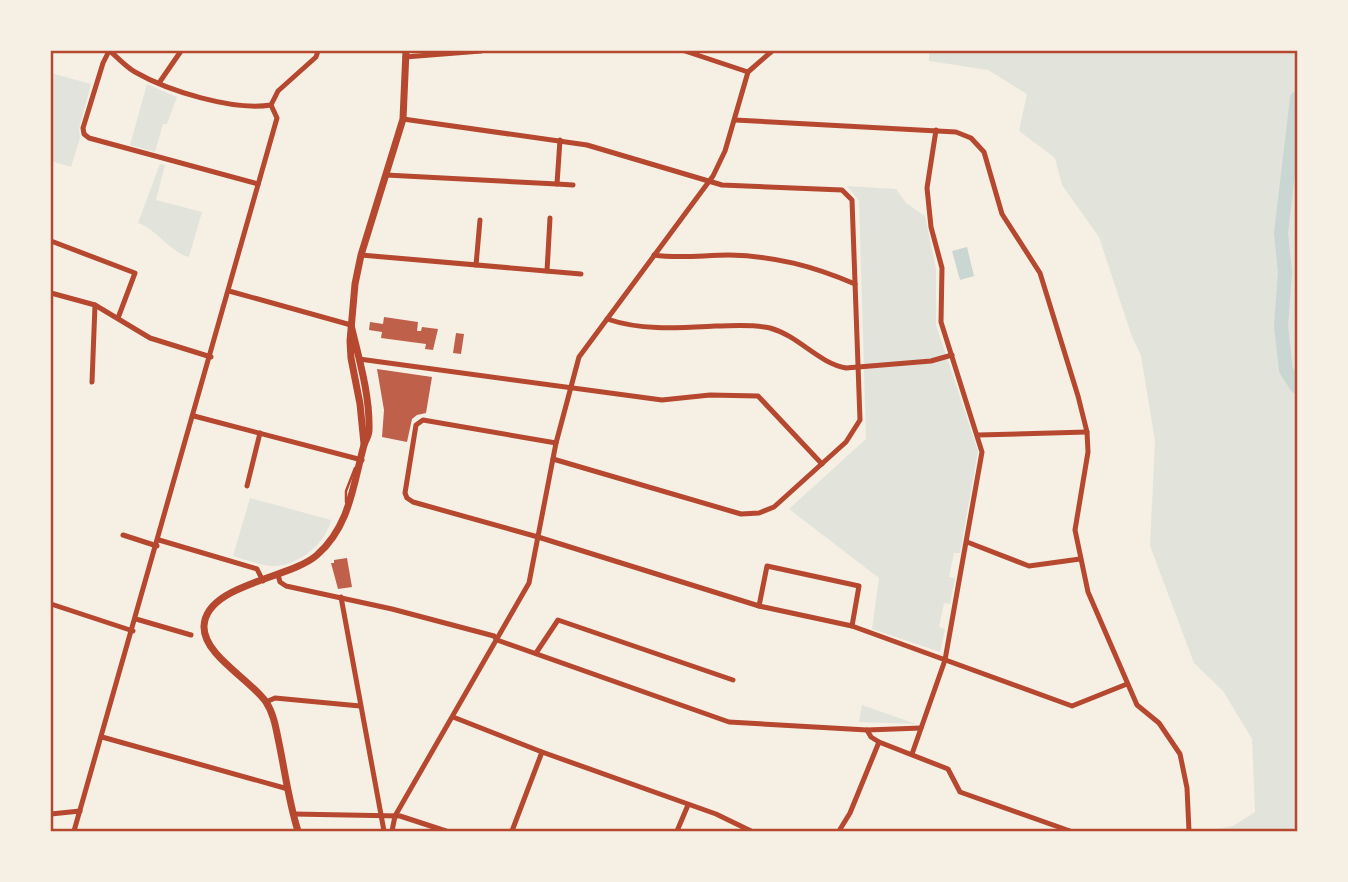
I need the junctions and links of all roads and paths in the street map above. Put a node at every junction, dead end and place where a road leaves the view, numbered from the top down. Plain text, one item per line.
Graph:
1 (110, 51) edge
2 (181, 51) edge
3 (318, 51) edge
4 (481, 51) edge
5 (685, 51) edge
6 (772, 51) edge
7 (406, 54) edge
8 (748, 72) junction
9 (159, 83) junction
10 (271, 105) junction
11 (403, 119) junction
12 (735, 120) junction
13 (936, 130) junction
14 (560, 140) junction
15 (386, 175) junction
16 (708, 182) junction
17 (258, 184) junction
18 (557, 184) junction
19 (573, 185) dead end
20 (550, 218) dead end
21 (480, 220) dead end
22 (51, 241) edge
23 (361, 255) junction
24 (654, 255) junction
25 (476, 265) junction
26 (547, 271) junction
27 (581, 274) dead end
28 (855, 284) junction
29 (229, 291) junction
30 (51, 293) edge
31 (95, 305) junction
32 (118, 318) junction
33 (607, 319) junction
34 (351, 325) junction
35 (350, 341) junction
36 (952, 355) junction
37 (211, 356) junction
38 (359, 359) junction
39 (859, 367) junction
40 (92, 382) dead end
41 (571, 386) junction
42 (359, 401) junction
43 (194, 416) junction
44 (1087, 432) junction
45 (260, 433) junction
46 (369, 434) junction
47 (978, 435) junction
48 (556, 443) junction
49 (364, 444) junction
50 (553, 459) junction
51 (362, 460) junction
52 (822, 464) junction
53 (247, 486) dead end
54 (123, 535) dead end
55 (538, 537) junction
56 (967, 541) junction
57 (158, 543) junction
58 (1080, 559) junction
59 (278, 575) junction
60 (263, 581) junction
61 (341, 597) junction
62 (51, 604) edge
63 (759, 606) junction
64 (136, 619) junction
65 (852, 626) junction
66 (133, 631) junction
67 (191, 635) dead end
68 (497, 640) junction
69 (536, 653) junction
70 (945, 660) junction
71 (733, 680) dead end
72 (1127, 684) junction
73 (266, 702) junction
74 (360, 706) junction
75 (453, 717) junction
76 (921, 727) junction
77 (867, 730) junction
78 (102, 737) junction
79 (879, 742) junction
80 (542, 752) junction
81 (912, 754) junction
82 (288, 789) junction
83 (688, 805) junction
84 (80, 811) junction
85 (51, 814) edge
86 (293, 814) junction
87 (382, 816) junction
88 (394, 816) junction
89 (74, 831) edge
90 (298, 831) edge
91 (384, 831) edge
92 (392, 831) edge
93 (446, 831) edge
94 (512, 831) edge
95 (677, 831) edge
96 (751, 831) edge
97 (839, 831) edge
98 (1070, 831) edge
99 (1188, 831) edge

1 - 9 street
1 - 17 street
2 - 9 street
3 - 10 street
4 - 7 street
5 - 8 street
6 - 8 street
7 - 11 main road
8 - 12 street
9 - 10 street
10 - 17 street
11 - 14 street
11 - 15 main road
12 - 13 street
12 - 16 street
13 - 36 street
13 - 44 street
14 - 16 street
14 - 18 street
15 - 18 street
15 - 23 main road
16 - 24 street
16 - 28 street
17 - 29 street
18 - 19 street
20 - 26 street
21 - 25 street
22 - 32 street
23 - 25 street
23 - 34 main road
24 - 28 street
24 - 33 street
25 - 26 street
26 - 27 street
28 - 39 street
29 - 34 street
29 - 37 street
30 - 31 street
31 - 32 street
31 - 40 street
32 - 37 street
33 - 39 street
33 - 41 street
34 - 35 main road
34 - 38 main road
35 - 38 main road
35 - 42 main road
36 - 39 street
36 - 47 street
37 - 43 street
38 - 41 street
38 - 42 main road
38 - 46 main road
39 - 52 street
41 - 48 street
41 - 52 street
42 - 46 main road
42 - 49 main road
43 - 45 street
43 - 57 street
44 - 47 street
44 - 58 street
45 - 51 street
45 - 53 street
46 - 49 main road
47 - 56 street
48 - 50 street
48 - 55 street
49 - 51 main road
50 - 52 street
50 - 55 street
51 - 59 main road
54 - 57 street
55 - 63 street
55 - 68 street
56 - 58 street
56 - 70 street
57 - 60 street
57 - 64 street
58 - 72 street
59 - 60 main road
59 - 61 street
60 - 73 main road
61 - 68 street
61 - 74 street
62 - 66 street
63 - 65 street
63 - 65 street
64 - 66 street
64 - 67 street
65 - 70 street
66 - 78 street
68 - 69 street
68 - 75 street
69 - 71 street
69 - 77 street
70 - 72 street
70 - 76 street
72 - 99 street
73 - 74 street
73 - 82 main road
74 - 87 street
75 - 80 street
75 - 88 street
76 - 77 street
76 - 81 street
77 - 79 street
78 - 82 street
78 - 84 street
79 - 81 street
79 - 97 street
80 - 83 street
80 - 94 street
81 - 98 street
82 - 86 main road
83 - 95 street
83 - 96 street
84 - 85 street
84 - 89 street
86 - 87 street
86 - 90 main road
87 - 88 street
87 - 91 street
88 - 92 street
88 - 93 street

